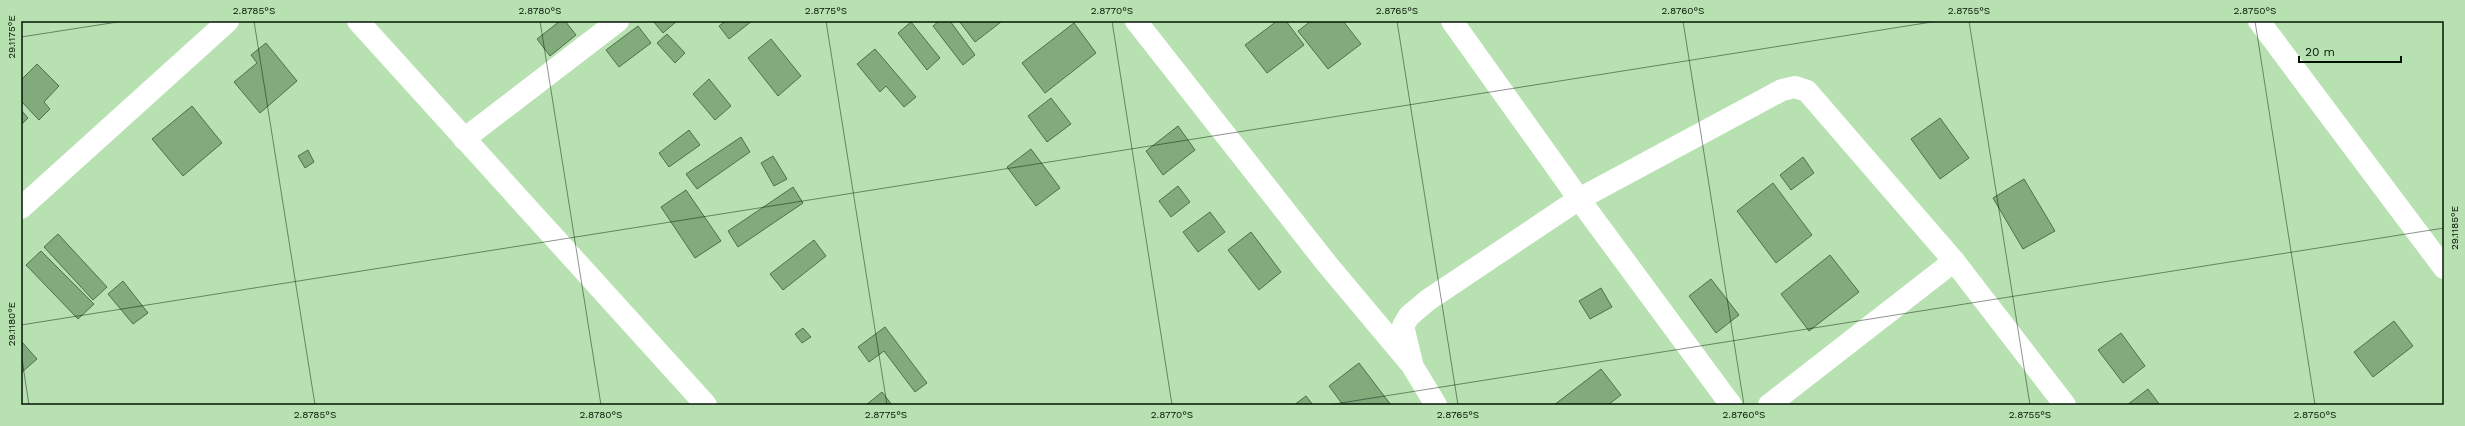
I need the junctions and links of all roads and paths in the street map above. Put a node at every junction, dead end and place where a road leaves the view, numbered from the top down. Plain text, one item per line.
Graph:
1 (228, 21) edge
2 (358, 21) edge
3 (618, 21) edge
4 (1136, 21) edge
5 (1452, 21) edge
6 (2259, 21) edge
7 (464, 140) junction
8 (1579, 199) junction
9 (21, 208) edge
10 (1954, 261) junction
11 (2444, 268) edge
12 (1413, 367) junction
13 (706, 405) edge
14 (1436, 405) edge
15 (1731, 405) edge
16 (1769, 405) edge
17 (2065, 405) edge

1 - 9 street
2 - 7 street
3 - 7 street
4 - 12 street
5 - 8 street
6 - 11 street
7 - 13 street
8 - 10 street
8 - 12 street
8 - 15 street
10 - 16 street
10 - 17 street
12 - 14 street

